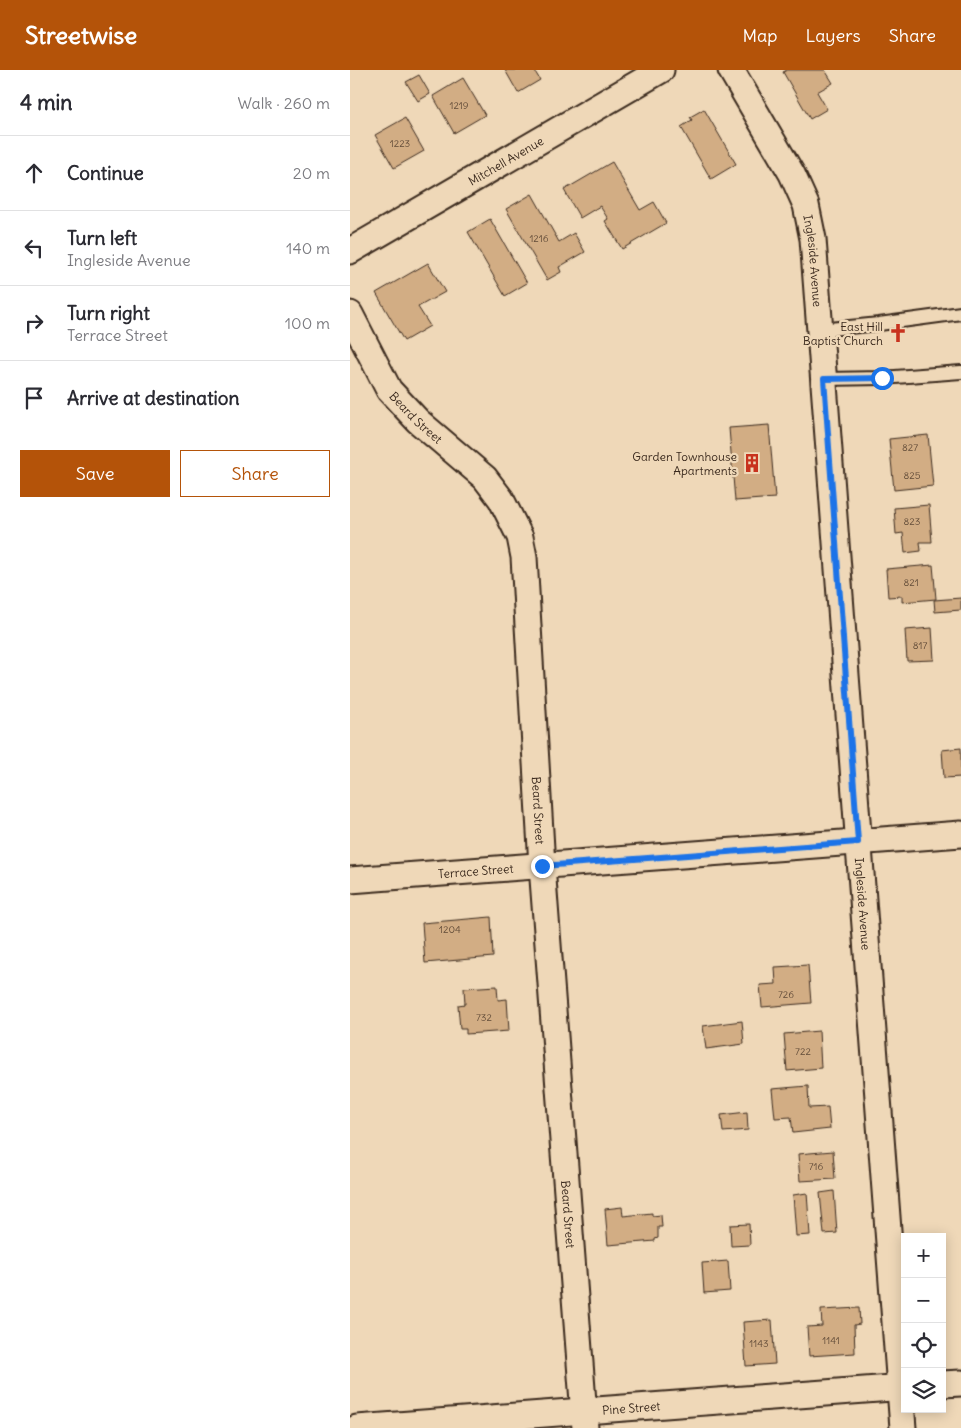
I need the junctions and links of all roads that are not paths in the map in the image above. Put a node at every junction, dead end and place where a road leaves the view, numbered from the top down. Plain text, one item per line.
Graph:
1 (661, 70) edge
2 (731, 70) edge
3 (350, 252) edge
4 (961, 313) edge
5 (350, 314) edge
6 (820, 330) junction
7 (961, 372) edge
8 (824, 379) junction
9 (961, 834) edge
10 (858, 842) junction
11 (542, 866) junction
12 (350, 880) edge
13 (901, 1375) edge
14 (961, 1383) edge
15 (946, 1384) edge
16 (901, 1387) edge
17 (903, 1413) edge
18 (585, 1419) edge
19 (357, 1428) edge
20 (903, 1428) edge

1 - 3 street, Mitchell Avenue
2 - 6 street, Ingleside Avenue
4 - 6 lane
5 - 11 street, Beard Street
6 - 8 street, Ingleside Avenue
7 - 8 lane
8 - 10 street, Ingleside Avenue
9 - 10 street, Terrace Street
10 - 11 street, Terrace Street
10 - 13 street, Ingleside Avenue
11 - 12 street, Terrace Street
11 - 18 street, Beard Street
14 - 15 street
16 - 18 street, Pine Street
17 - 20 street, Ingleside Avenue
18 - 19 street, Pine Street

